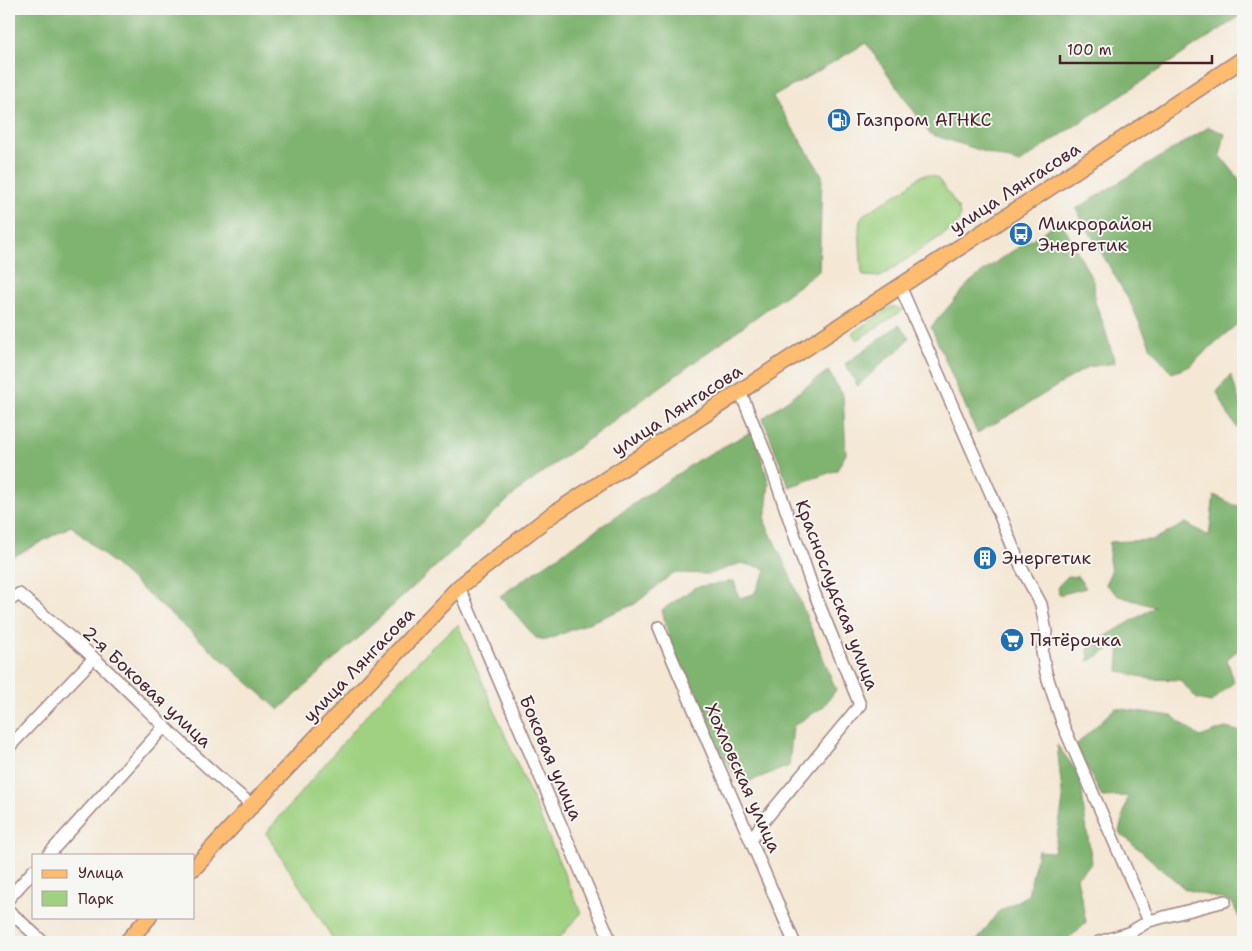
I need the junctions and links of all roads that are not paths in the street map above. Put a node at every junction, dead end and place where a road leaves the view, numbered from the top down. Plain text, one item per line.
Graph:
1 (1243, 60) edge
2 (900, 286) junction
3 (740, 391) junction
4 (459, 587) junction
5 (9, 601) edge
6 (659, 627) dead end
7 (94, 658) junction
8 (164, 727) junction
9 (9, 747) edge
10 (252, 805) junction
11 (751, 840) junction
12 (49, 854) edge
13 (195, 867) edge
14 (32, 872) edge
15 (9, 898) edge
16 (1225, 901) dead end
17 (9, 911) edge
18 (149, 918) edge
19 (1149, 921) junction
20 (43, 942) edge
21 (127, 942) edge
22 (611, 942) edge
23 (794, 942) edge
24 (1099, 942) edge

1 - 2 main road, улица Лянгасова
2 - 3 main road, улица Лянгасова
2 - 19 street
3 - 4 main road, улица Лянгасова
3 - 11 street, Краснослудская улица
4 - 10 main road, улица Лянгасова
4 - 22 street, Боковая улица
5 - 7 street, 2-я Боковая улица
6 - 11 street, Хохловская улица
7 - 8 street, 2-я Боковая улица
7 - 9 street
8 - 10 street, 2-я Боковая улица
8 - 12 street
10 - 13 main road, улица Лянгасова
11 - 23 street, Хохловская улица
14 - 15 street
16 - 19 street
17 - 20 street
18 - 21 main road
19 - 24 street

